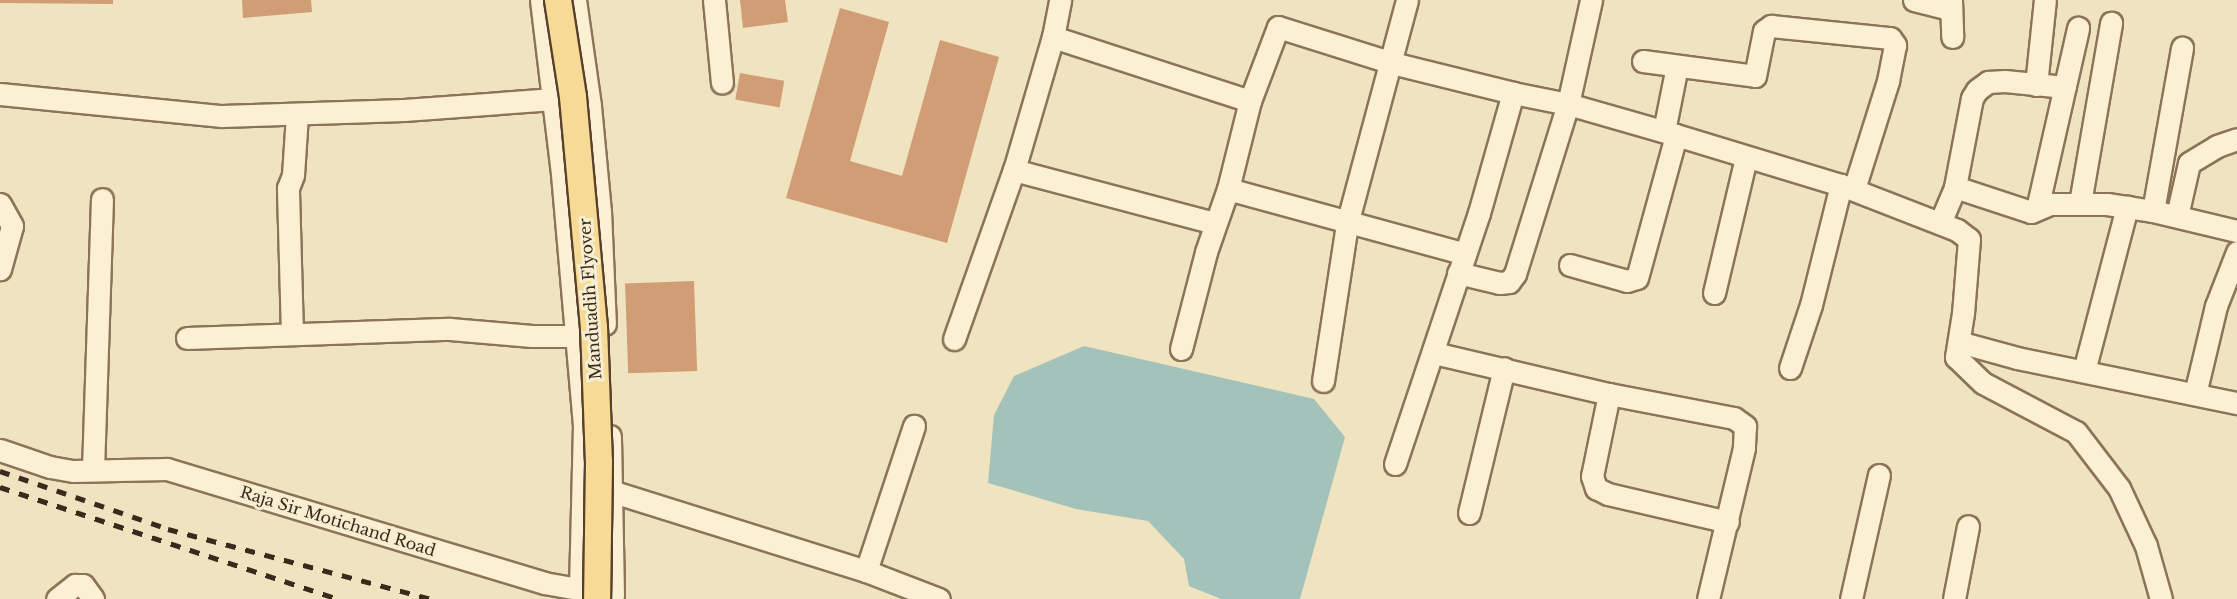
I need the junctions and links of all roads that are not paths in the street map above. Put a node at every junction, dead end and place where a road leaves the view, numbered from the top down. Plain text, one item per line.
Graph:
1 (541, 0) edge
2 (558, 0) edge
3 (575, 0) edge
4 (714, 0) edge
5 (1060, 0) edge
6 (1407, 0) edge
7 (1591, 0) edge
8 (1914, 0) edge
9 (2045, 0) edge
10 (1951, 4) edge
11 (2111, 23) dead end
12 (2078, 28) dead end
13 (1053, 37) junction
14 (1952, 37) dead end
15 (2182, 48) dead end
16 (1643, 61) dead end
17 (1392, 63) junction
18 (1677, 66) junction
19 (722, 83) dead end
20 (2036, 85) junction
21 (2065, 87) junction
22 (1513, 93) junction
23 (0, 94) edge
24 (554, 99) junction
25 (1250, 101) junction
26 (1568, 104) junction
27 (297, 114) junction
28 (1670, 133) junction
29 (2237, 140) edge
30 (1746, 158) junction
31 (1014, 170) junction
32 (1847, 187) junction
33 (1956, 187) junction
34 (1228, 189) junction
35 (102, 199) dead end
36 (2080, 203) junction
37 (0, 204) edge
38 (2127, 207) junction
39 (2037, 209) junction
40 (2153, 211) junction
41 (2177, 216) junction
42 (1215, 223) junction
43 (1940, 223) junction
44 (1347, 224) junction
45 (2237, 231) edge
46 (2237, 252) edge
47 (1462, 263) junction
48 (1570, 265) dead end
49 (0, 269) edge
50 (1714, 293) dead end
51 (292, 333) junction
52 (578, 336) junction
53 (187, 338) dead end
54 (954, 339) dead end
55 (1959, 342) junction
56 (1181, 349) dead end
57 (1434, 353) junction
58 (1504, 368) junction
59 (1790, 368) dead end
60 (2084, 371) junction
61 (1323, 381) dead end
62 (1609, 394) junction
63 (2195, 394) junction
64 (2237, 403) edge
65 (914, 426) dead end
66 (0, 450) edge
67 (1395, 464) dead end
68 (93, 470) junction
69 (1879, 475) dead end
70 (583, 484) junction
71 (613, 491) junction
72 (1469, 513) dead end
73 (1728, 522) junction
74 (1968, 526) dead end
75 (866, 571) junction
76 (589, 595) edge
77 (57, 599) edge
78 (93, 599) edge
79 (939, 599) edge
80 (1708, 599) edge
81 (1851, 599) edge
82 (1954, 599) edge
83 (2161, 599) edge

1 - 24 street
2 - 76 main road, Manduadih Flyover, bridge
3 - 71 street
4 - 19 street
5 - 13 street
6 - 17 street
7 - 26 street
8 - 10 street
9 - 20 street
10 - 14 street
11 - 36 street
12 - 21 street
13 - 25 street
13 - 31 street
15 - 40 street
16 - 18 street
17 - 22 street
17 - 25 street
17 - 44 street
18 - 28 street
18 - 32 street
20 - 21 street
20 - 33 street
21 - 39 street
22 - 26 street
22 - 47 street
23 - 27 street
24 - 27 street
24 - 52 street
25 - 34 street
26 - 28 street
26 - 47 street
27 - 51 street
28 - 30 street
28 - 48 street
29 - 41 street
30 - 32 street
30 - 50 street
31 - 42 street
31 - 54 street
32 - 43 street
32 - 59 street
33 - 39 street
33 - 43 street
34 - 42 street
34 - 44 street
35 - 68 street
36 - 38 street
36 - 39 street
37 - 49 street
38 - 40 street
38 - 60 street
40 - 41 street
41 - 45 street
42 - 56 street
43 - 55 street
44 - 47 street
44 - 61 street
46 - 63 street
47 - 57 street
51 - 52 street
51 - 53 street
52 - 70 street
55 - 60 street
55 - 83 street
57 - 58 street
57 - 67 street
58 - 62 street
58 - 72 street
60 - 63 street
62 - 73 street
62 - 73 street
63 - 64 street
65 - 75 street
66 - 68 street, Raja Sir Motichand Road
68 - 76 street, Raja Sir Motichand Road
69 - 81 street
70 - 71 street
70 - 76 street
71 - 75 street
71 - 76 street, Raja Sir Motichand Road
73 - 80 street
74 - 82 street
75 - 79 street
77 - 78 street

